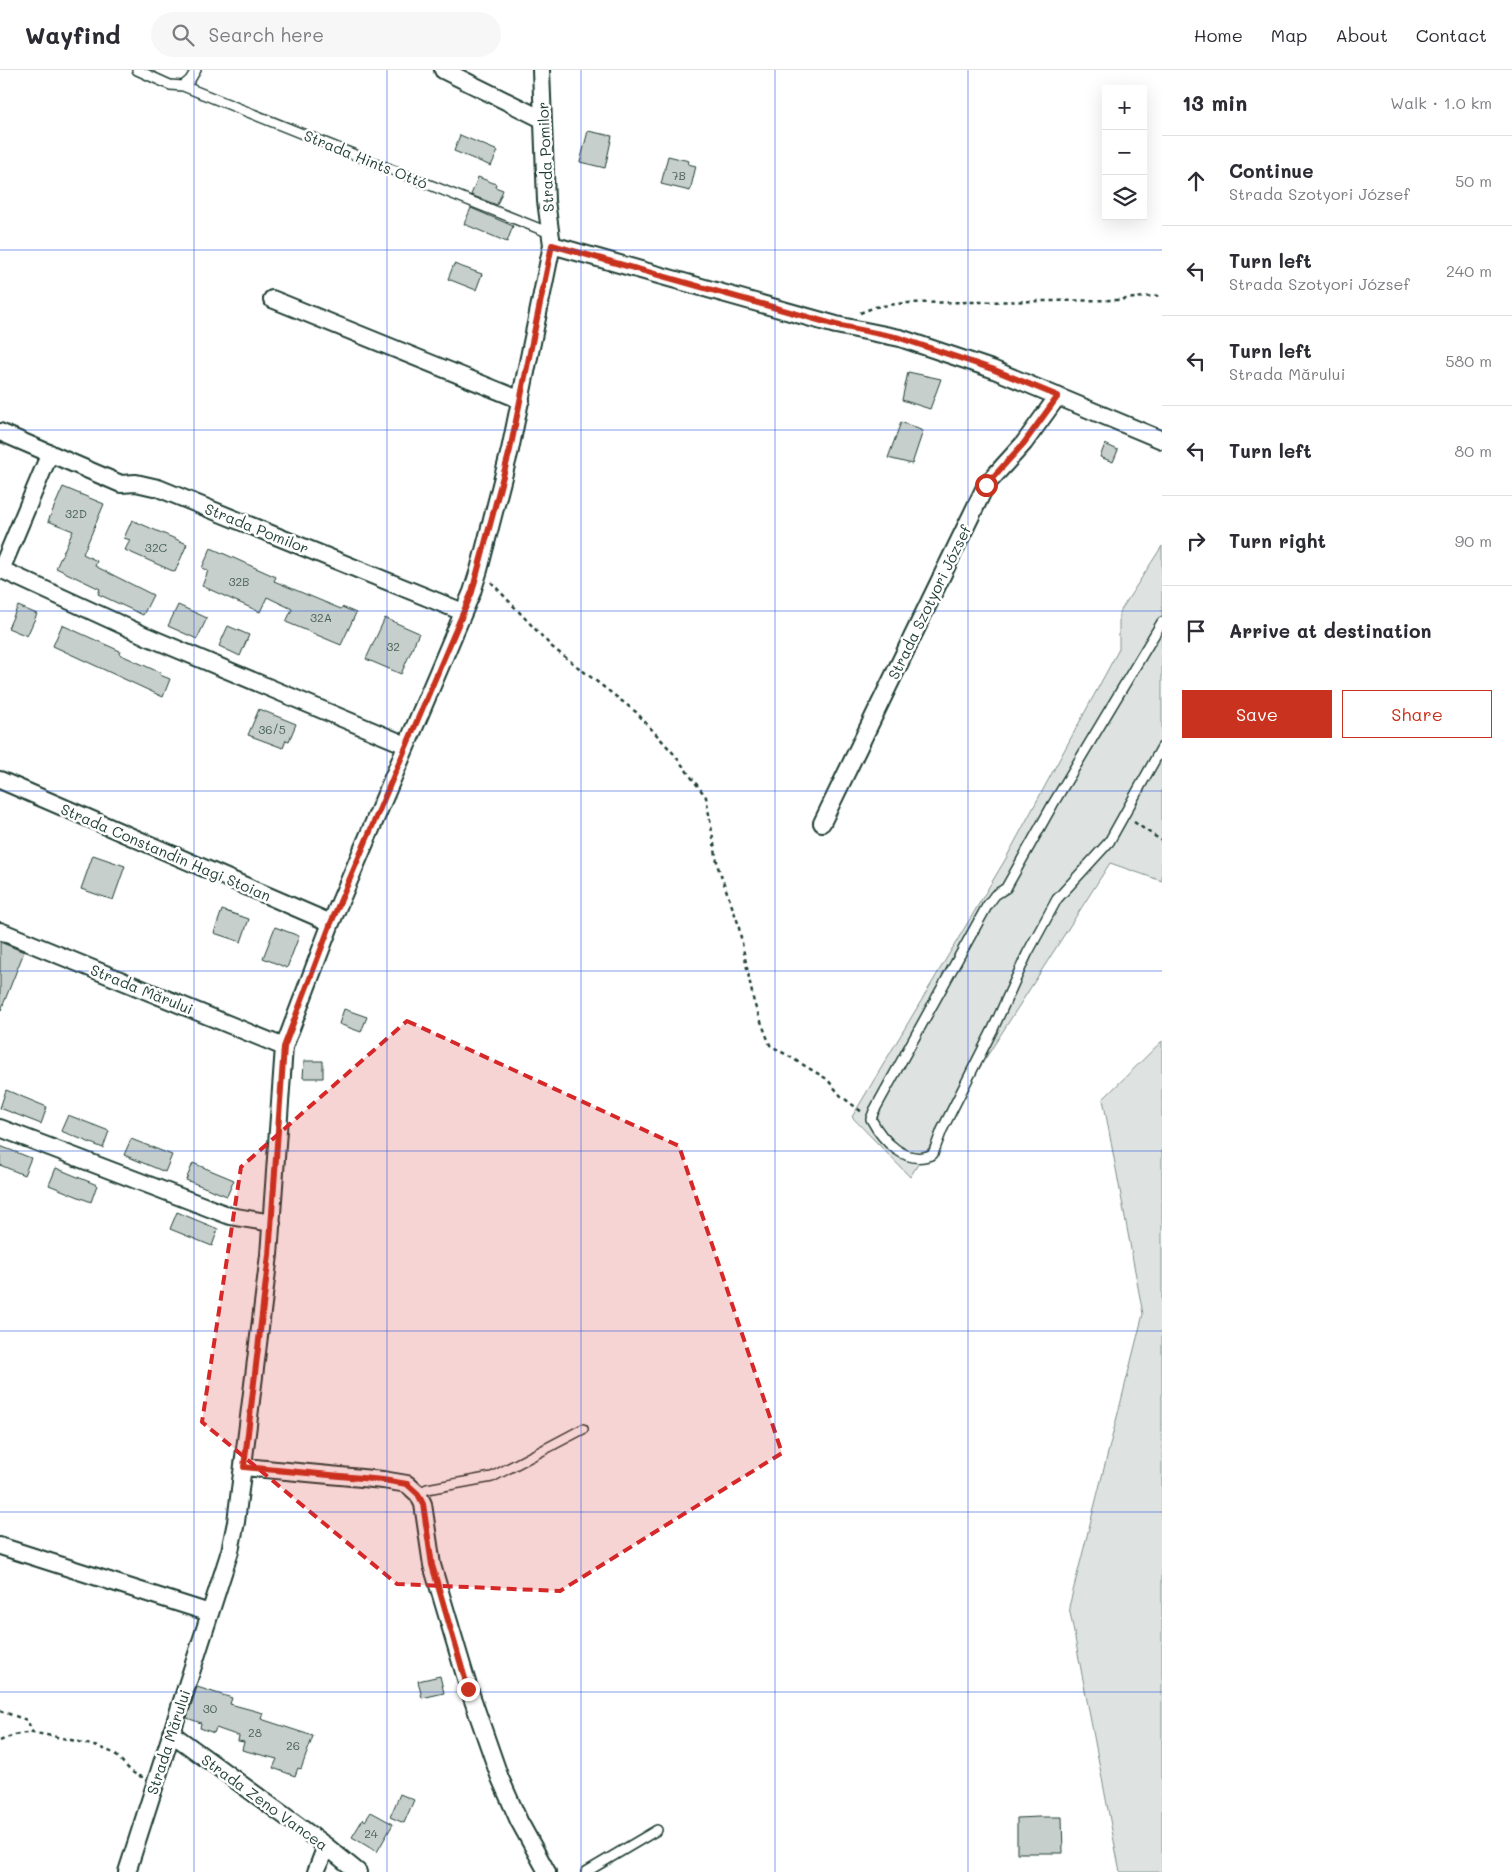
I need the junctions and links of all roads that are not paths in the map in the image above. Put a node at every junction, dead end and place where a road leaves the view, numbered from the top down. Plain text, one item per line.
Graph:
1 (136, 70) edge
2 (196, 70) edge
3 (443, 70) edge
4 (542, 70) edge
5 (182, 86) junction
6 (542, 119) junction
7 (551, 239) junction
8 (272, 299) dead end
9 (1058, 396) junction
10 (521, 400) junction
11 (0, 432) edge
12 (1162, 440) edge
13 (50, 453) junction
14 (1, 569) edge
15 (463, 612) junction
16 (1162, 622) edge
17 (406, 745) junction
18 (1162, 747) edge
19 (0, 780) edge
20 (822, 823) dead end
21 (331, 923) junction
22 (0, 932) edge
23 (284, 1047) junction
24 (0, 1128) edge
25 (272, 1223) junction
26 (583, 1429) dead end
27 (244, 1467) junction
28 (418, 1494) junction
29 (0, 1546) edge
30 (210, 1613) junction
31 (171, 1733) junction
32 (657, 1830) dead end
33 (326, 1846) junction
34 (127, 1872) edge
35 (316, 1872) edge
36 (358, 1872) edge
37 (547, 1872) edge
38 (586, 1872) edge

1 - 5 lane, Strada Hints Ottó
2 - 5 lane
3 - 6 street
4 - 6 street, Strada Pomilor
5 - 7 lane, Strada Hints Ottó
6 - 7 street, Strada Pomilor
7 - 9 street
7 - 10 street, Strada Mărului
8 - 10 street
9 - 12 street
9 - 20 street, Strada Szotyori József
10 - 15 street, Strada Mărului
11 - 13 street, Strada Pomilor
13 - 14 street
13 - 15 street, Strada Pomilor
14 - 17 street
15 - 17 street, Strada Mărului
16 - 18 lane
17 - 21 street, Strada Mărului
19 - 21 street, Strada Constandin Hagi Stoian
21 - 23 street, Strada Mărului
22 - 23 street, Strada Mărului
23 - 25 street, Strada Mărului
24 - 25 street
25 - 27 street, Strada Mărului
26 - 28 lane
27 - 28 street
27 - 30 street, Strada Mărului
28 - 37 street
29 - 30 street
30 - 31 street, Strada Mărului
31 - 33 street, Strada Zeno Vancea
31 - 34 street, Strada Mărului
32 - 38 lane
33 - 35 street
33 - 36 street, Strada Zeno Vancea

